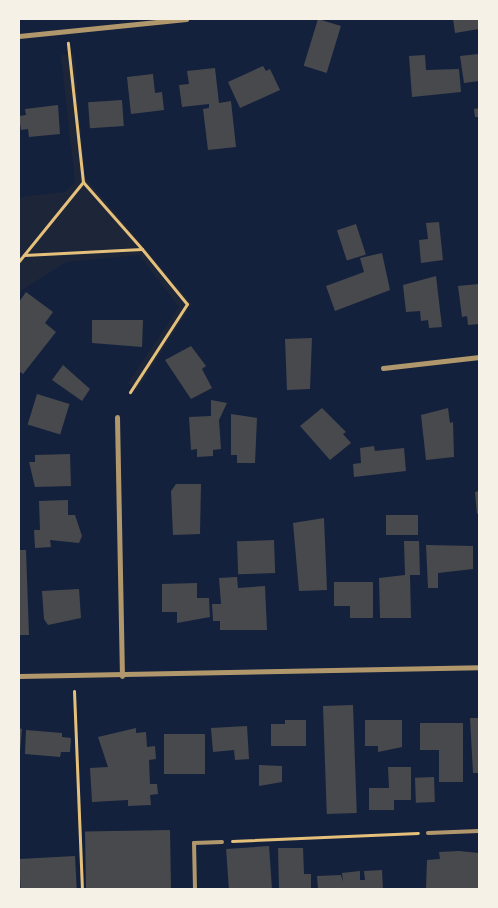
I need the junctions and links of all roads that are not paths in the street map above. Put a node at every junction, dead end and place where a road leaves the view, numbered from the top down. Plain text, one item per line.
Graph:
1 (186, 19) edge
2 (19, 36) edge
3 (479, 357) edge
4 (383, 368) dead end
5 (117, 417) dead end
6 (479, 667) edge
7 (19, 676) edge
8 (122, 676) junction
9 (479, 832) edge
10 (428, 833) road end
11 (222, 842) road end
12 (195, 889) edge

1 - 2 street
3 - 4 street
5 - 8 street
6 - 8 street
7 - 8 street
9 - 10 lane
11 - 12 lane

